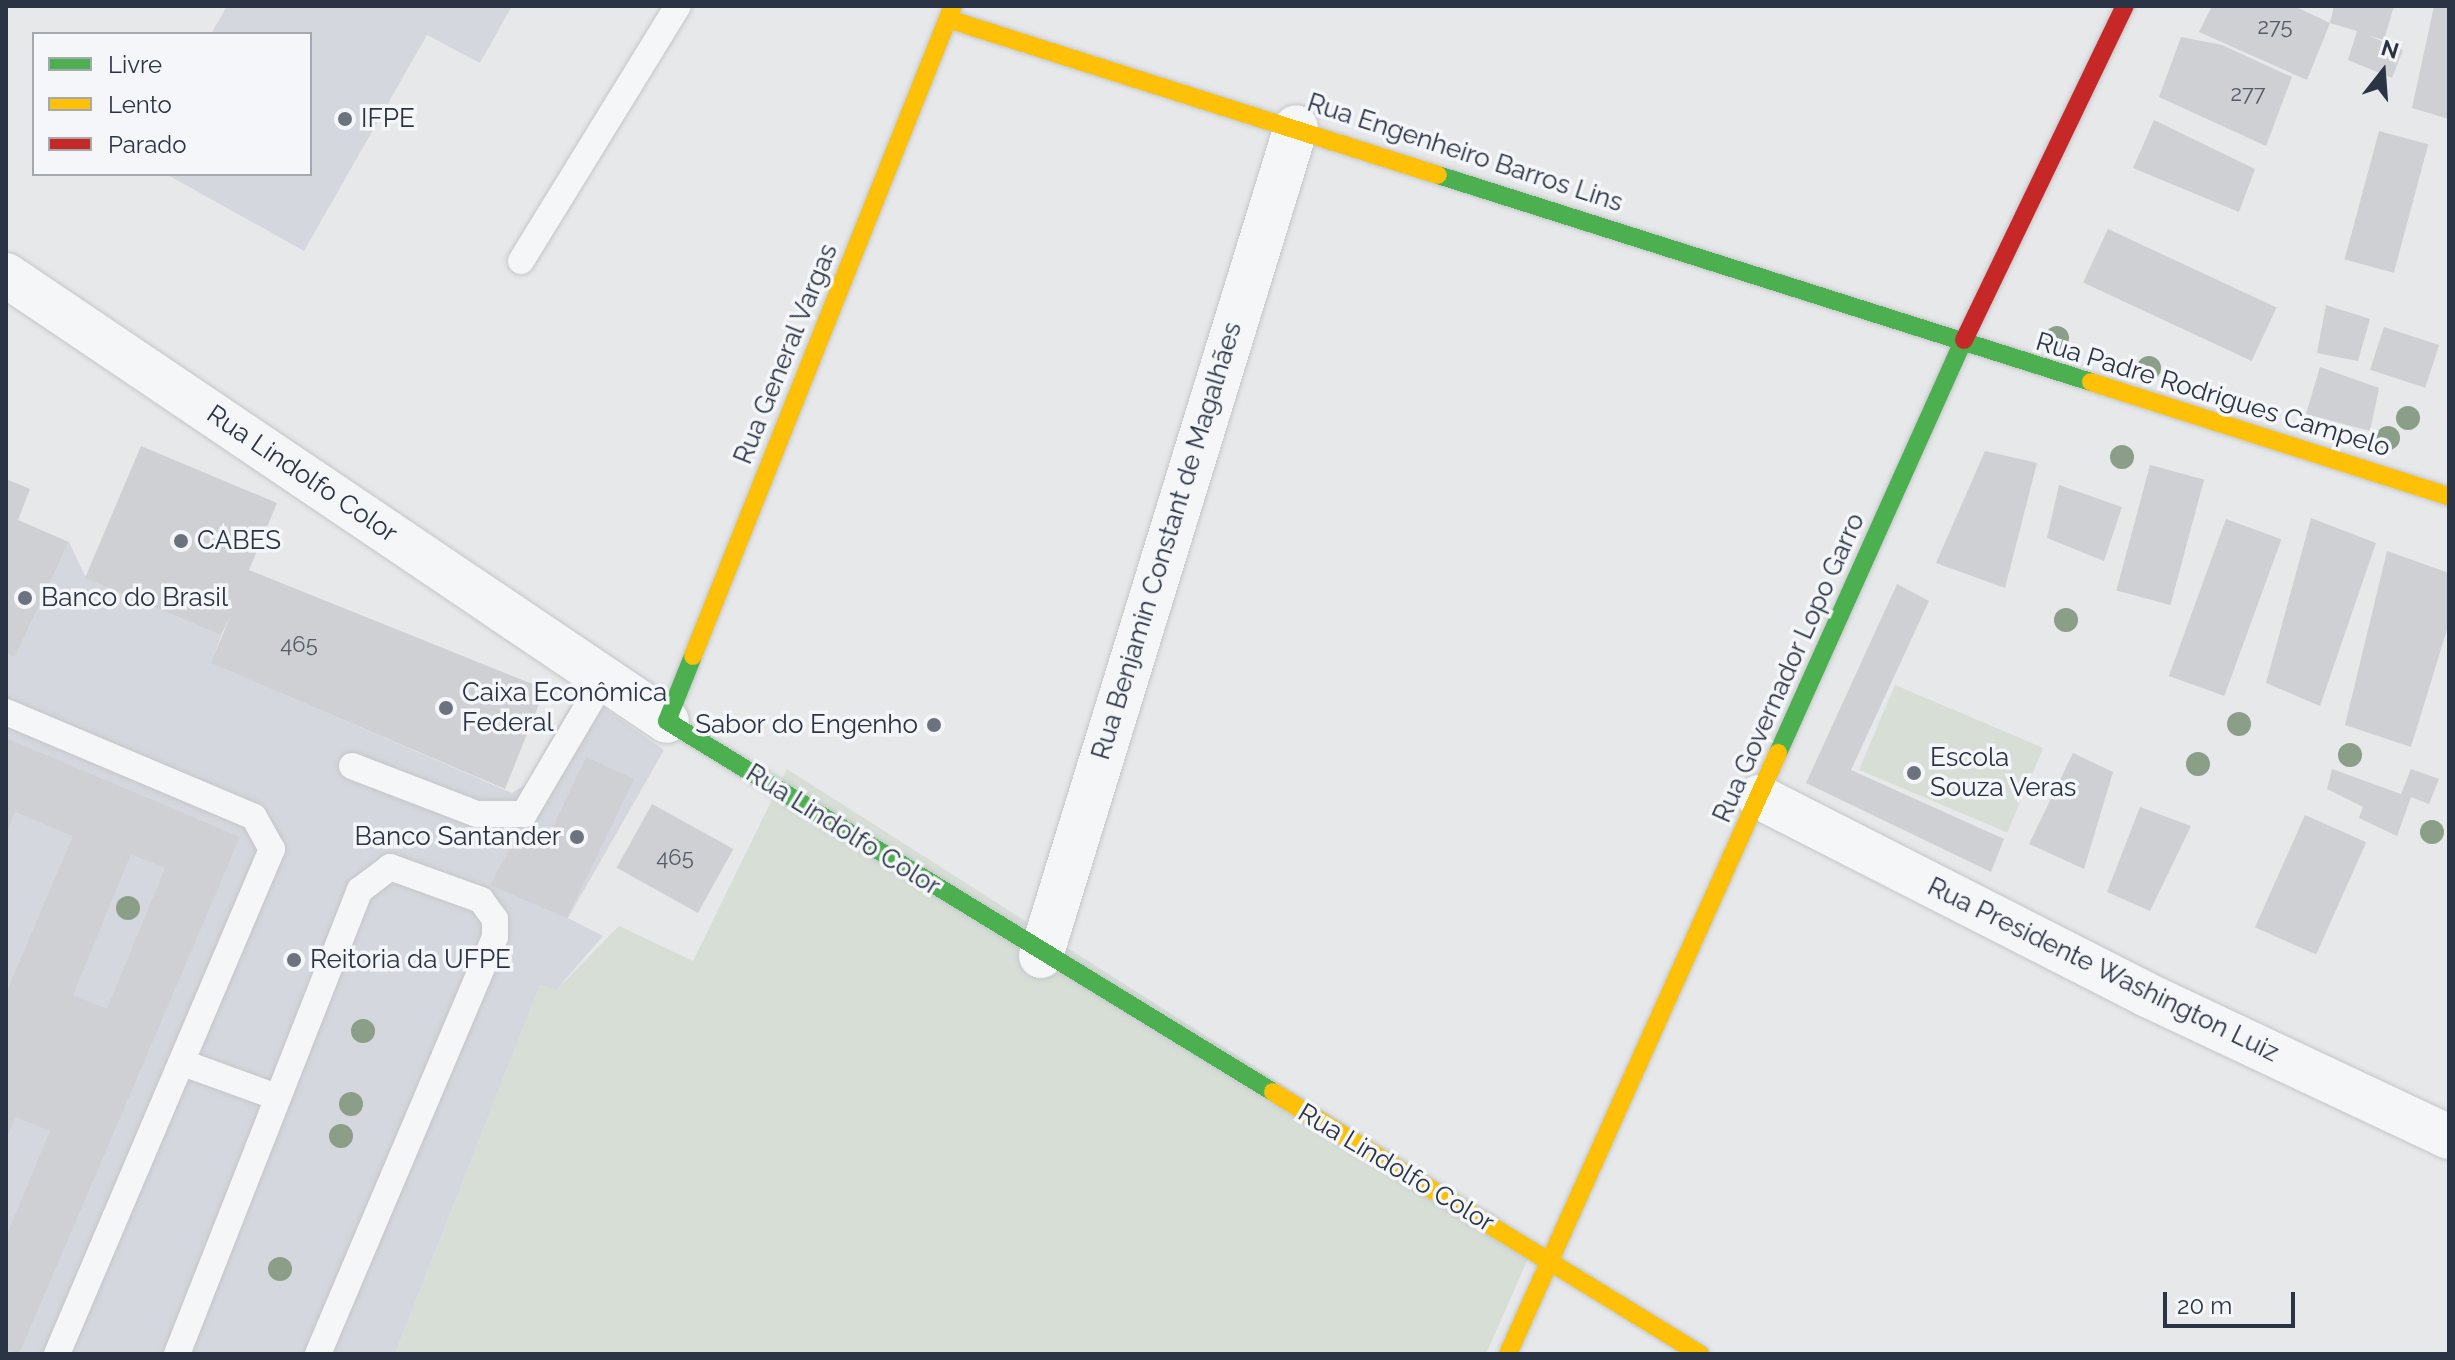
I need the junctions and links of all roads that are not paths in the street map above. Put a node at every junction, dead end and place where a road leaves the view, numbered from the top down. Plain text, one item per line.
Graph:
1 (678, 6) edge
2 (2125, 6) edge
3 (951, 12) edge
4 (1296, 127) junction
5 (521, 261) dead end
6 (6, 275) edge
7 (1962, 344) junction
8 (2449, 496) edge
9 (604, 678) junction
10 (6, 712) edge
11 (667, 721) junction
12 (352, 766) dead end
13 (1759, 797) junction
14 (1041, 956) junction
15 (186, 1064) junction
16 (274, 1096) junction
17 (2449, 1137) edge
18 (1552, 1262) junction
19 (57, 1354) edge
20 (177, 1354) edge
21 (318, 1354) edge
22 (1508, 1354) edge
23 (1700, 1354) edge

1 - 5 lane
2 - 7 street, Rua Governador Lopo Garro
3 - 4 street, Rua Engenheiro Barros Lins
3 - 11 street, Rua General Vargas
4 - 7 street, Rua Engenheiro Barros Lins
4 - 14 street, Rua Benjamin Constant de Magalhães
6 - 9 street, Rua Lindolfo Color
7 - 8 street, Rua Padre Rodrigues Campelo
7 - 13 street, Rua Governador Lopo Garro
9 - 11 street, Rua Lindolfo Color
9 - 12 lane
10 - 15 lane
11 - 14 street, Rua Lindolfo Color
13 - 17 street, Rua Presidente Washington Luiz
13 - 18 street, Rua Governador Lopo Garro
14 - 18 street, Rua Lindolfo Color
15 - 16 lane
15 - 19 lane
16 - 20 lane
16 - 21 lane
18 - 22 street, Rua Governador Lopo Garro
18 - 23 street, Rua Lindolfo Color

